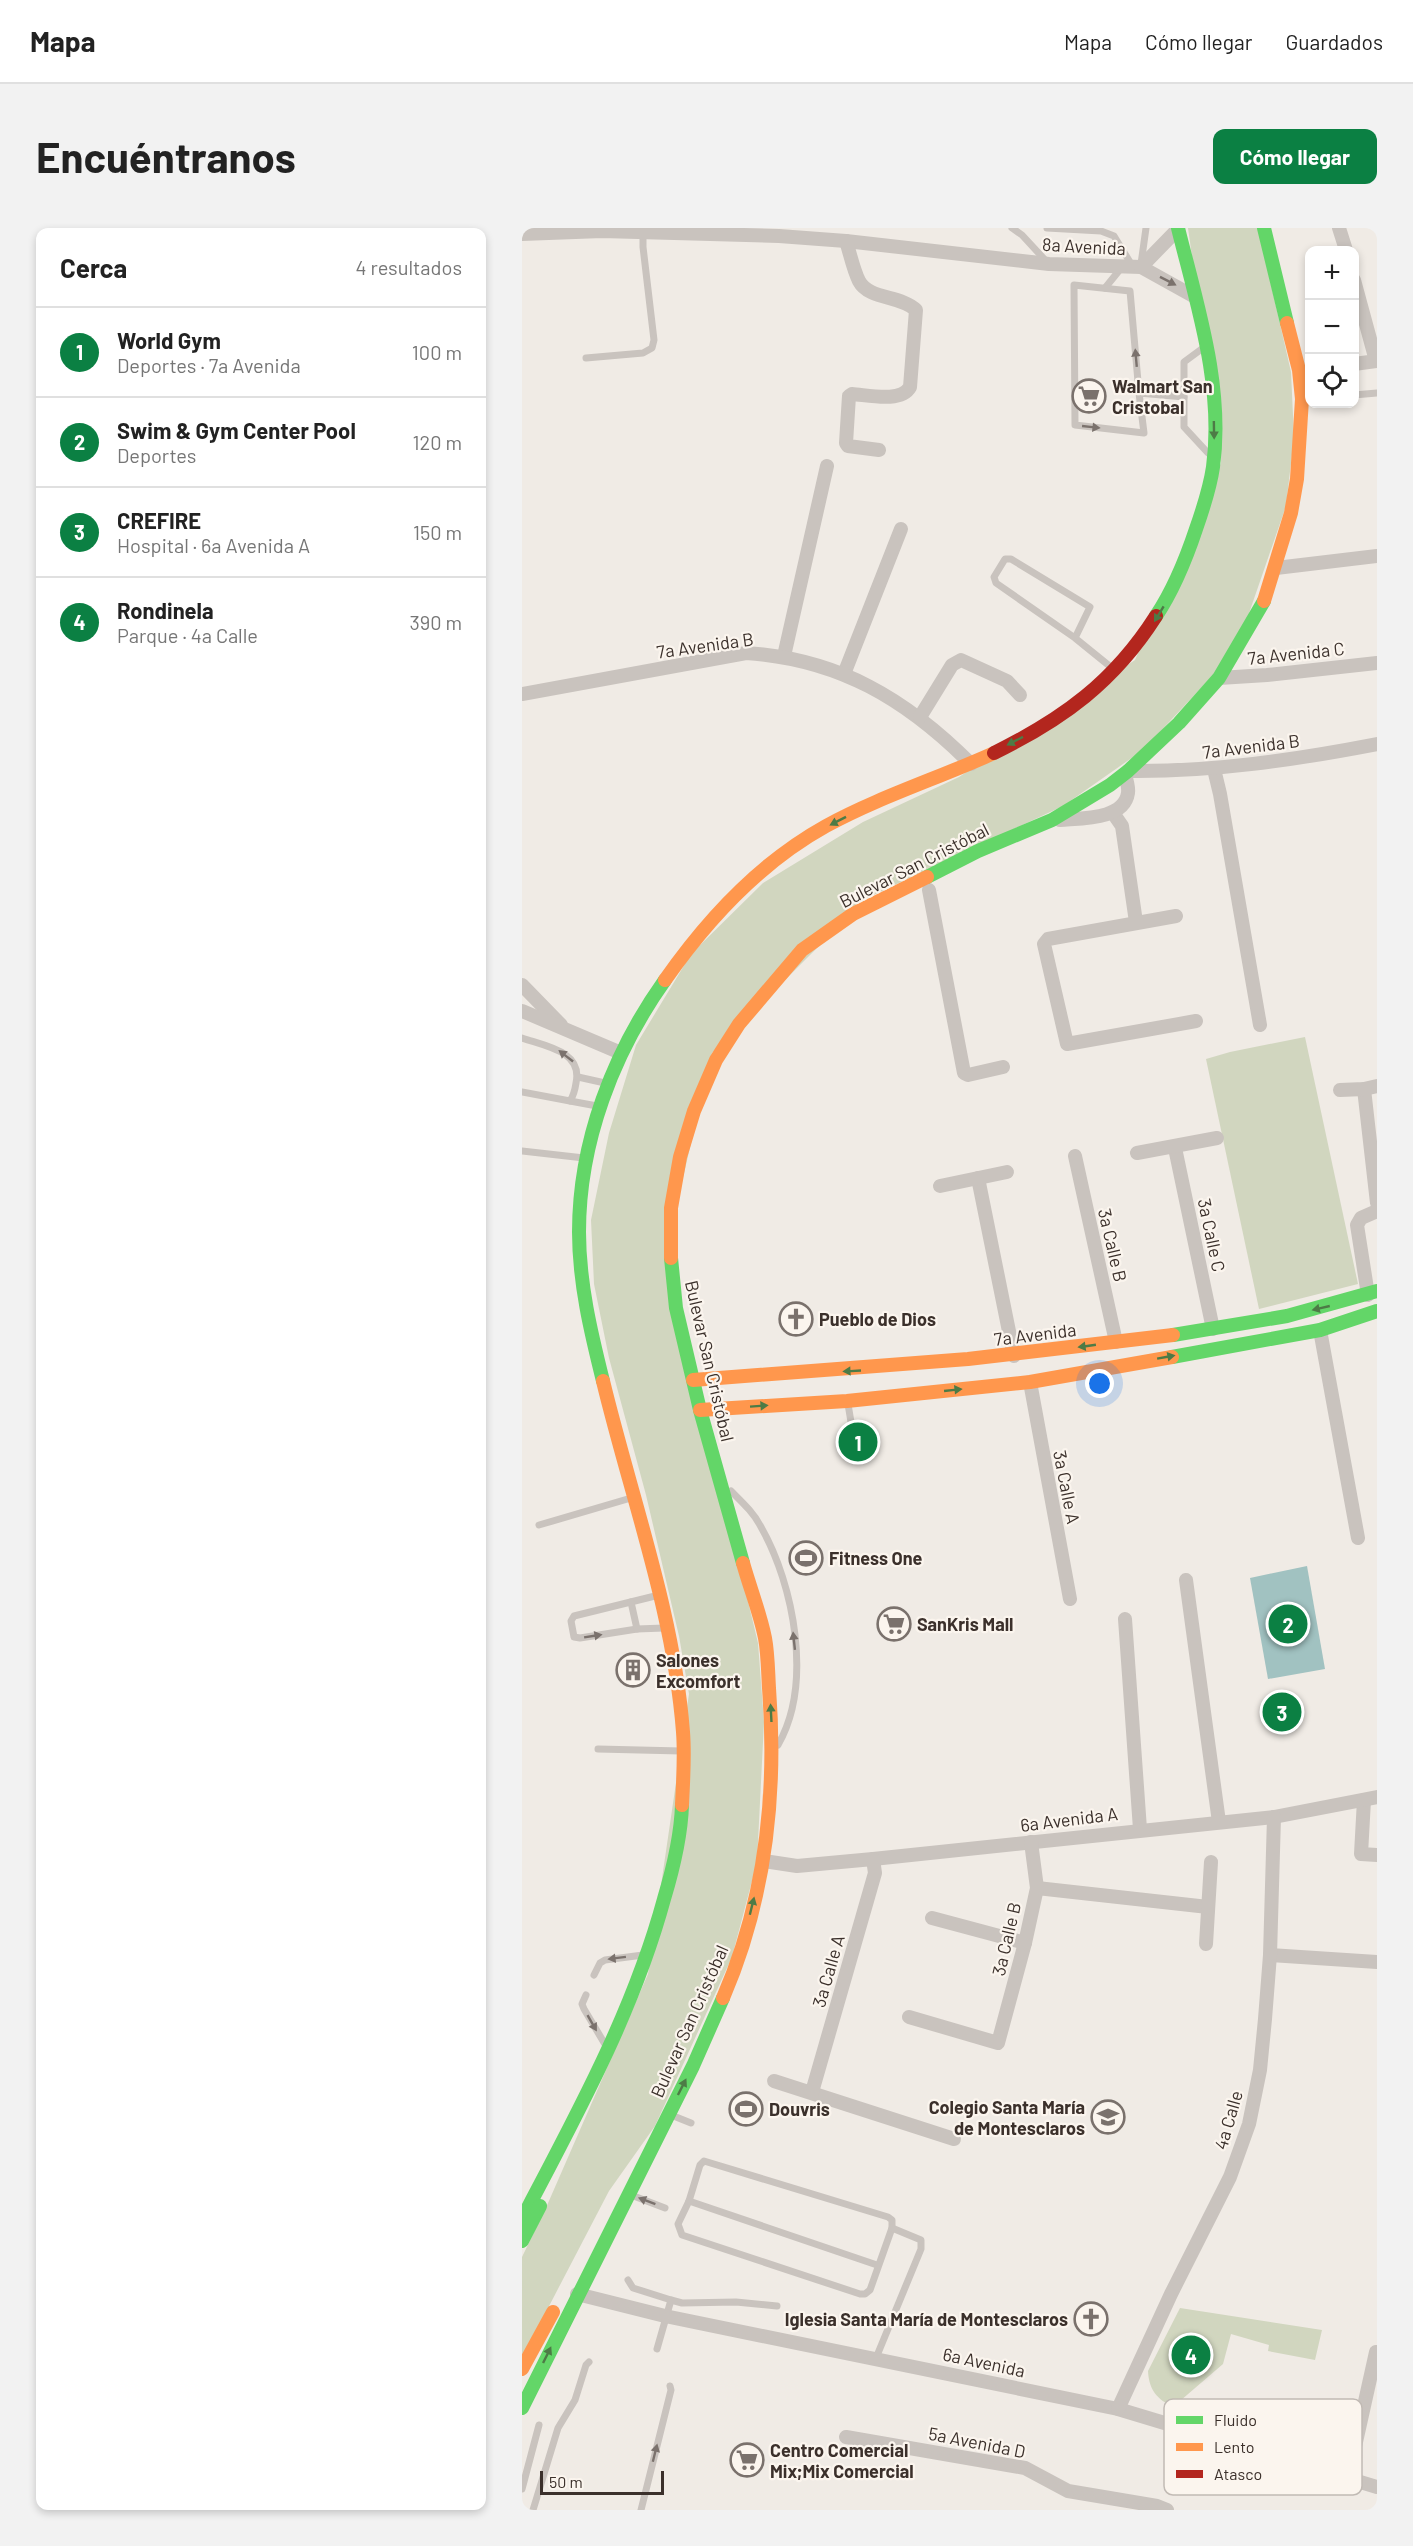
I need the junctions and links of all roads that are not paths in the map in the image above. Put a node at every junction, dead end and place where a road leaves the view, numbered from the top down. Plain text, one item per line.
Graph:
1 (1012, 228) edge
2 (1047, 228) edge
3 (1146, 228) edge
4 (1178, 228) edge
5 (1264, 228) edge
6 (1340, 228) edge
7 (644, 232) junction
8 (778, 232) edge
9 (522, 234) edge
10 (846, 241) junction
11 (1345, 246) edge
12 (1049, 264) junction
13 (1132, 267) junction
14 (1105, 288) junction
15 (1195, 297) junction
16 (1359, 298) edge
17 (1207, 345) junction
18 (586, 358) dead end
19 (1376, 361) edge
20 (1359, 363) edge
21 (1304, 369) edge
22 (1305, 384) edge
23 (1140, 393) junction
24 (1377, 393) edge
25 (1359, 395) edge
26 (1184, 397) junction
27 (1305, 408) edge
28 (879, 450) dead end
29 (1214, 461) junction
30 (827, 466) dead end
31 (901, 530) dead end
32 (1377, 556) edge
33 (1276, 567) junction
34 (1076, 638) junction
35 (784, 656) junction
36 (1377, 663) edge
37 (1116, 671) junction
38 (844, 674) junction
39 (1219, 678) junction
40 (522, 694) edge
41 (1020, 695) dead end
42 (920, 717) junction
43 (1377, 744) edge
44 (971, 764) junction
45 (1214, 769) junction
46 (1126, 772) junction
47 (1113, 813) junction
48 (1052, 820) junction
49 (978, 851) junction
50 (929, 890) junction
51 (872, 904) junction
52 (1176, 916) dead end
53 (1136, 922) junction
54 (522, 985) edge
55 (522, 1011) edge
56 (1196, 1021) dead end
57 (1260, 1025) dead end
58 (564, 1029) junction
59 (522, 1038) edge
60 (621, 1053) junction
61 (1003, 1067) dead end
62 (578, 1077) junction
63 (607, 1083) junction
64 (1371, 1087) edge
65 (1340, 1090) dead end
66 (522, 1092) edge
67 (570, 1101) junction
68 (601, 1107) junction
69 (1218, 1138) dead end
70 (1175, 1148) junction
71 (522, 1151) edge
72 (1137, 1153) dead end
73 (1075, 1156) dead end
74 (587, 1159) junction
75 (1007, 1172) dead end
76 (978, 1178) junction
77 (940, 1186) dead end
78 (1377, 1203) edge
79 (1377, 1211) edge
80 (1373, 1293) edge
81 (1377, 1311) edge
82 (1213, 1329) junction
83 (1320, 1330) junction
84 (1116, 1342) junction
85 (1014, 1356) junction
86 (693, 1380) junction
87 (1030, 1382) junction
88 (882, 1383) junction
89 (847, 1401) junction
90 (700, 1410) junction
91 (852, 1428) dead end
92 (721, 1480) junction
93 (634, 1498) junction
94 (539, 1525) dead end
95 (1358, 1538) dead end
96 (1186, 1580) dead end
97 (658, 1595) junction
98 (1070, 1599) dead end
99 (631, 1602) junction
100 (1125, 1619) dead end
101 (666, 1628) junction
102 (637, 1629) junction
103 (598, 1749) dead end
104 (684, 1751) junction
105 (771, 1758) junction
106 (1371, 1799) edge
107 (1274, 1816) junction
108 (1219, 1822) junction
109 (1140, 1829) junction
110 (1031, 1842) junction
111 (1377, 1855) edge
112 (873, 1859) junction
113 (764, 1861) junction
114 (1211, 1862) dead end
115 (1037, 1888) junction
116 (1208, 1908) junction
117 (932, 1918) dead end
118 (1025, 1942) junction
119 (1206, 1944) dead end
120 (648, 1954) junction
121 (1270, 1955) junction
122 (1377, 1962) edge
123 (594, 1975) dead end
124 (586, 1995) dead end
125 (909, 2017) dead end
126 (607, 2049) junction
127 (774, 2081) dead end
128 (812, 2092) junction
129 (669, 2114) junction
130 (691, 2123) dead end
131 (659, 2133) junction
132 (566, 2134) junction
133 (954, 2139) dead end
134 (628, 2194) junction
135 (689, 2201) junction
136 (665, 2208) dead end
137 (522, 2219) edge
138 (892, 2228) junction
139 (522, 2241) edge
140 (877, 2265) junction
141 (628, 2280) dead end
142 (566, 2297) junction
143 (671, 2300) junction
144 (777, 2306) dead end
145 (665, 2316) junction
146 (657, 2349) dead end
147 (1376, 2352) edge
148 (876, 2358) junction
149 (589, 2362) dead end
150 (522, 2369) edge
151 (670, 2386) dead end
152 (522, 2408) edge
153 (1118, 2409) junction
154 (1362, 2415) edge
155 (1164, 2423) edge
156 (539, 2425) dead end
157 (846, 2437) dead end
158 (1362, 2482) edge
159 (1377, 2487) edge
160 (522, 2489) edge
161 (533, 2510) edge
162 (641, 2510) edge
163 (1167, 2510) edge

1 - 12 lane
2 - 13 lane
3 - 13 lane
4 - 13 street, 8a Avenida
4 - 15 main road
5 - 21 main road, Bulevar San Cristóbal
6 - 11 street
7 - 8 street, 8a Avenida
7 - 9 street, 8a Avenida
7 - 18 lane
8 - 10 street, 8a Avenida
10 - 12 street, 8a Avenida
10 - 28 street
12 - 13 street, 8a Avenida
13 - 14 lane
13 -> 15 street, 8a Avenida
23 -> 14 lane
14 -> 23 lane
15 - 17 main road
16 - 19 street
17 - 26 lane
17 -> 29 main road
19 - 20 street
21 - 22 main road, Bulevar San Cristóbal
23 - 26 lane
24 - 25 lane
26 - 29 lane
27 - 33 main road, Bulevar San Cristóbal
29 -> 37 main road
30 - 35 street
31 - 38 street
32 - 33 street
33 - 39 main road, Bulevar San Cristóbal
34 - 34 lane
34 - 37 lane
35 - 38 street, 7a Avenida B
35 - 40 street, 7a Avenida B
36 - 39 street, 7a Avenida C
37 -> 44 main road
38 - 42 street, 7a Avenida B
39 - 46 main road, Bulevar San Cristóbal
41 - 42 street
42 - 44 street, 7a Avenida B
43 - 45 street, 7a Avenida B
44 -> 60 main road
45 - 46 street, 7a Avenida B
45 - 57 street
46 - 47 street
46 - 48 main road, Bulevar San Cristóbal
47 - 48 street
47 - 53 street
48 - 49 main road, Bulevar San Cristóbal
49 - 50 street
49 - 51 main road, Bulevar San Cristóbal
50 - 51 street
50 - 61 street
51 - 86 main road, Bulevar San Cristóbal
52 - 53 street
53 - 56 street
54 - 58 street
55 - 58 street
58 - 60 street
62 -> 59 lane
60 - 63 main road
62 - 63 lane
62 - 67 lane
63 - 68 main road
64 - 65 street
64 - 78 street
66 - 67 lane
67 - 68 lane
68 - 74 main road
69 - 70 street
70 - 72 street
70 - 82 street, 3a Calle C
71 - 74 lane
73 - 84 street, 3a Calle B
74 - 93 main road
75 - 76 street
76 - 77 street
76 - 85 street
79 - 80 street
80 -> 82 main road, 7a Avenida
81 - 83 main road, 7a Avenida
82 - 84 main road, 7a Avenida
87 -> 83 main road, 7a Avenida
83 - 95 street
84 -> 85 main road, 7a Avenida
85 - 88 main road, 7a Avenida
88 -> 86 main road, 7a Avenida
86 - 90 main road, Bulevar San Cristóbal
88 -> 87 main road, 7a Avenida
87 - 98 street, 3a Calle A
88 - 89 main road, 7a Avenida
90 -> 89 main road, 7a Avenida
89 - 91 lane
90 - 92 main road, Bulevar San Cristóbal
105 -> 92 main road, Bulevar San Cristóbal
105 -> 92 lane
93 - 94 lane
93 - 97 main road
96 - 108 street
97 - 99 lane
97 - 101 main road
99 - 102 lane
99 -> 102 lane
100 - 109 street
101 - 102 lane
101 - 104 main road
103 - 104 lane
104 - 120 main road
105 - 113 main road, Bulevar San Cristóbal
106 - 107 street, 6a Avenida A
106 - 111 street
107 - 108 street, 6a Avenida A
107 - 121 street, 4a Calle
108 - 109 street, 6a Avenida A
109 - 110 street, 6a Avenida A
110 - 112 street, 6a Avenida A
110 - 115 street, 3a Calle B
112 - 113 street, 6a Avenida A
112 - 128 street, 3a Calle A
129 -> 113 main road, Bulevar San Cristóbal
114 - 116 street
115 - 116 street
115 - 118 street, 3a Calle B
116 - 119 street
117 - 118 street
118 - 125 street, 3a Calle B
120 -> 123 lane
120 - 126 main road
121 - 122 street
121 - 153 street, 4a Calle
124 -> 126 lane
126 - 132 main road
127 - 128 street
128 - 133 street
129 - 130 lane
129 - 131 main road, Bulevar San Cristóbal
131 - 134 main road, Bulevar San Cristóbal
131 - 142 main road
132 - 137 main road
132 - 139 main road
136 -> 134 lane
134 - 142 main road, Bulevar San Cristóbal
135 - 138 lane
135 - 140 lane
135 - 140 lane
138 - 140 lane
138 - 148 lane
141 - 143 lane
142 - 145 street, 6a Avenida
142 - 150 main road
152 -> 142 main road, Bulevar San Cristóbal
143 - 144 lane
143 - 145 lane
145 - 146 lane
145 - 148 street, 6a Avenida
147 - 154 street
148 - 153 street, 6a Avenida
149 - 161 lane
162 -> 151 lane
153 - 155 street, 6a Avenida
156 - 160 lane
157 - 163 street, 5a Avenida D
158 - 159 street, 6a Avenida

